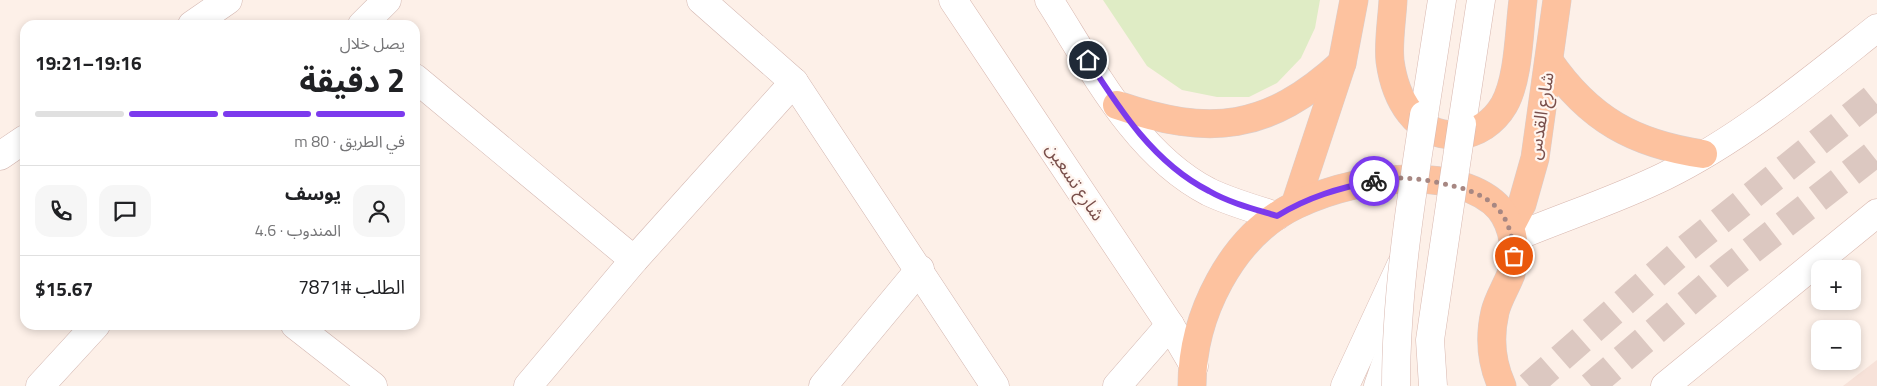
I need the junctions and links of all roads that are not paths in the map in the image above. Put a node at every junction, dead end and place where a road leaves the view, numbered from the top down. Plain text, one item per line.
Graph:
1 (228, 0) edge
2 (701, 0) edge
3 (953, 0) edge
4 (1049, 0) edge
5 (1354, 0) edge
6 (1393, 0) edge
7 (1442, 0) edge
8 (1482, 0) edge
9 (1522, 0) edge
10 (1556, 0) edge
11 (383, 1) edge
12 (199, 20) edge
13 (366, 20) edge
14 (1877, 28) edge
15 (1550, 61) junction
16 (1342, 63) junction
17 (420, 82) edge
18 (794, 82) junction
19 (1117, 106) junction
20 (20, 142) edge
21 (1703, 154) junction
22 (0, 156) edge
23 (1286, 210) junction
24 (1877, 214) edge
25 (1512, 232) junction
26 (1404, 259) junction
27 (634, 260) junction
28 (920, 269) junction
29 (1170, 325) junction
30 (91, 330) edge
31 (301, 330) edge
32 (1396, 335) junction
33 (1193, 376) edge
34 (40, 386) edge
35 (373, 386) edge
36 (528, 386) edge
37 (823, 386) edge
38 (995, 386) edge
39 (1117, 386) edge
40 (1345, 386) edge
41 (1378, 386) edge
42 (1396, 386) edge
43 (1433, 386) edge
44 (1502, 386) edge
45 (1665, 386) edge

1 - 12 main road
2 - 18 main road
3 - 29 main road, شارع تسعين
4 - 19 main road
5 - 16 main road
6 - 9 main road
7 - 26 main road, bridge
8 - 43 main road, bridge
10 - 15 main road, شارع القدس
11 - 13 main road
14 - 21 main road
15 - 21 main road
15 - 25 main road, شارع القدس
16 - 19 main road
16 - 23 main road
17 - 27 main road
18 - 27 main road
18 - 28 main road
19 - 23 main road
20 - 22 main road
21 - 25 main road
23 - 25 main road
23 - 33 main road
24 - 45 main road
25 - 44 main road
26 - 32 main road, bridge
26 - 40 main road
27 - 36 main road
28 - 37 main road
28 - 38 main road
29 - 33 main road, شارع تسعين
29 - 39 main road
30 - 34 main road
31 - 35 main road
32 - 41 main road
32 - 42 main road, bridge

